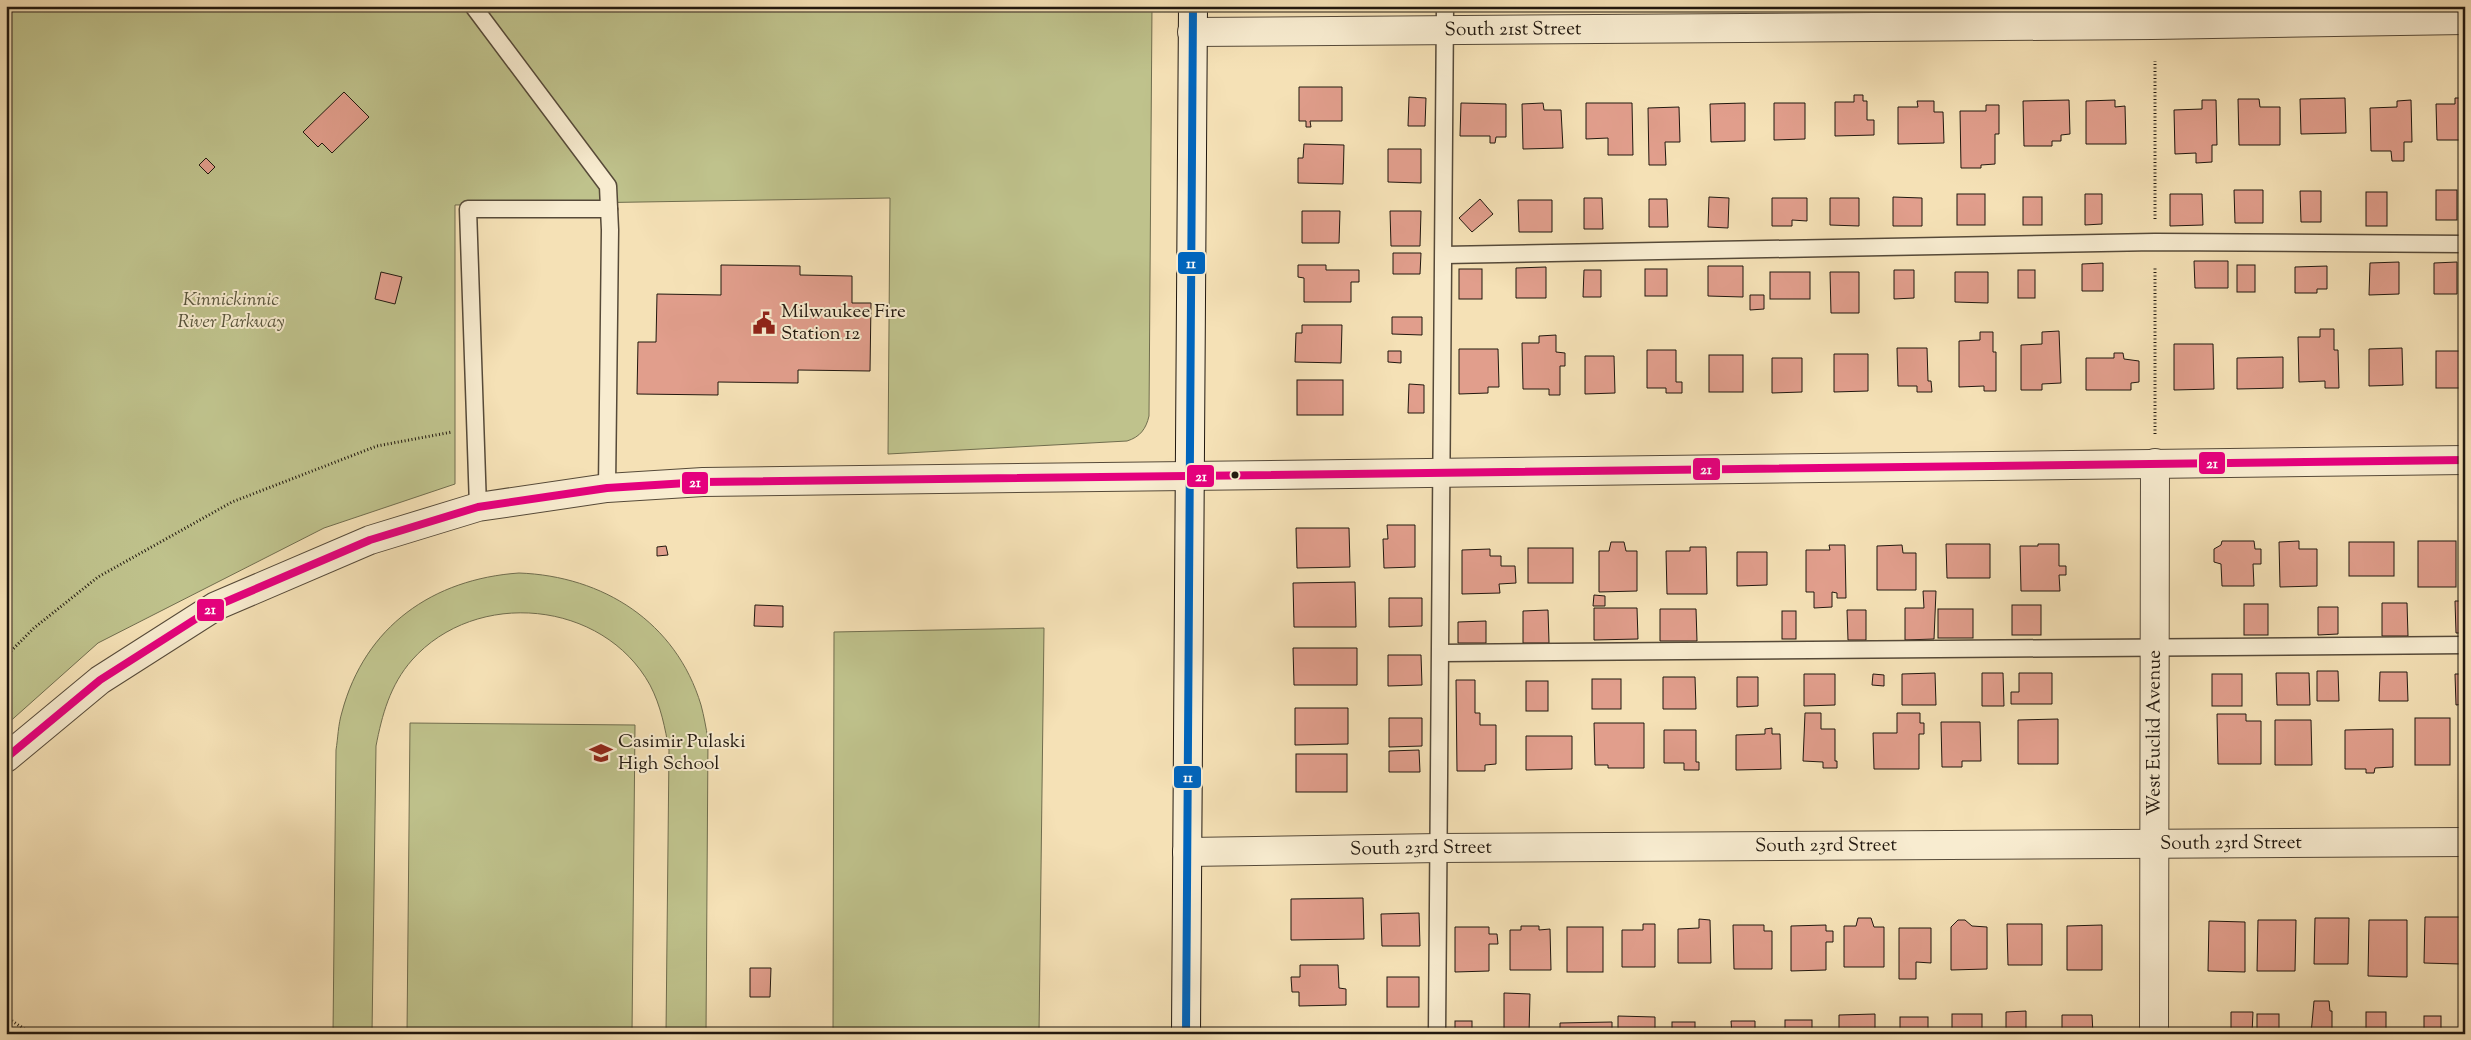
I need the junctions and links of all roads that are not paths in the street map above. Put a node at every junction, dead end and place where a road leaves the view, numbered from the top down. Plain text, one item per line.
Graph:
1 (473, 6) edge
2 (1445, 18) edge
3 (1192, 19) edge
4 (2465, 20) edge
5 (609, 209) junction
6 (2465, 244) edge
7 (1444, 255) junction
8 (2465, 460) edge
9 (2155, 462) junction
10 (1443, 473) junction
11 (1189, 477) junction
12 (607, 488) junction
13 (478, 507) junction
14 (2465, 645) edge
15 (2154, 647) junction
16 (1441, 654) junction
17 (6, 758) edge
18 (2465, 842) edge
19 (2153, 844) junction
20 (1439, 848) junction
21 (1187, 852) junction
22 (1186, 1034) edge
23 (1437, 1034) edge
24 (2154, 1034) edge

1 - 5 lane
2 - 3 street, South 21st Street
2 - 4 street, South 21st Street
2 - 7 lane
3 - 11 street
5 - 12 lane
5 - 13 lane
6 - 7 lane
7 - 10 lane
8 - 9 street
9 - 10 street
9 - 15 street, West Euclid Avenue
10 - 11 street
10 - 16 lane
11 - 12 street
11 - 21 street
12 - 13 street
13 - 17 street
14 - 15 lane
15 - 16 lane
15 - 19 street, West Euclid Avenue
16 - 20 lane
18 - 19 street, South 23rd Street
19 - 20 street, South 23rd Street
19 - 24 street, West Euclid Avenue
20 - 21 street, South 23rd Street
20 - 23 lane
21 - 22 street

